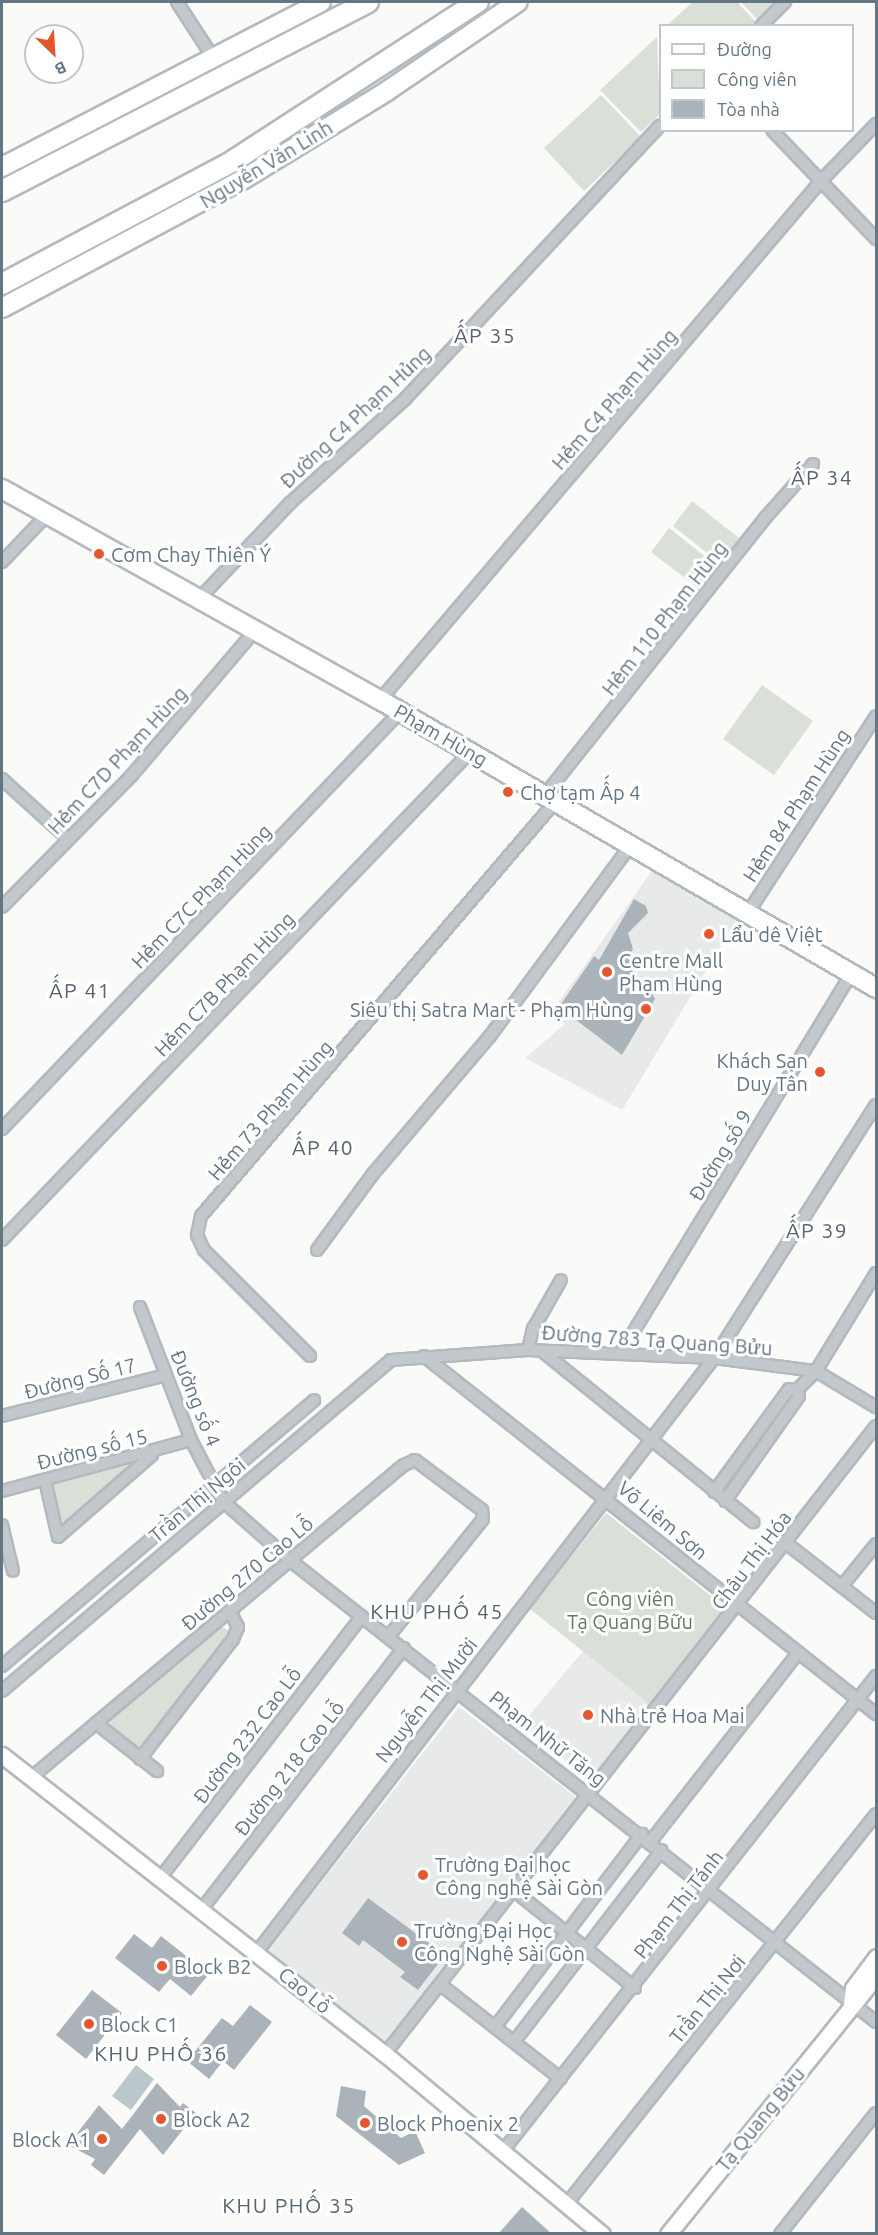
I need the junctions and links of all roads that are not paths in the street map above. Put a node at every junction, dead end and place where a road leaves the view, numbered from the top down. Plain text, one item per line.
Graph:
1 (177, 2) edge
2 (321, 2) edge
3 (368, 2) edge
4 (478, 2) edge
5 (518, 2) edge
6 (785, 2) edge
7 (763, 24) edge
8 (214, 59) junction
9 (876, 123) edge
10 (659, 127) edge
11 (76, 129) junction
12 (774, 132) edge
13 (86, 148) junction
14 (2, 167) edge
15 (819, 182) junction
16 (2, 191) edge
17 (876, 239) edge
18 (2, 284) edge
19 (2, 308) edge
20 (813, 464) dead end
21 (2, 489) edge
22 (46, 516) junction
23 (2, 562) edge
24 (196, 602) junction
25 (253, 633) junction
26 (380, 700) junction
27 (400, 712) junction
28 (876, 716) edge
29 (470, 752) junction
30 (2, 779) edge
31 (549, 799) junction
32 (68, 839) junction
33 (630, 846) junction
34 (2, 907) edge
35 (747, 914) junction
36 (851, 974) junction
37 (876, 988) edge
38 (876, 1105) edge
39 (2, 1129) edge
40 (2, 1240) edge
41 (317, 1250) dead end
42 (876, 1273) edge
43 (561, 1280) dead end
44 (140, 1307) dead end
45 (528, 1350) junction
46 (542, 1351) junction
47 (621, 1354) junction
48 (310, 1356) dead end
49 (424, 1356) junction
50 (714, 1358) junction
51 (816, 1371) junction
52 (166, 1375) junction
53 (797, 1390) junction
54 (314, 1400) dead end
55 (876, 1407) edge
56 (2, 1416) edge
57 (876, 1426) edge
58 (191, 1440) junction
59 (650, 1440) junction
60 (154, 1453) junction
61 (45, 1480) junction
62 (215, 1485) junction
63 (2, 1491) edge
64 (714, 1492) junction
65 (607, 1496) junction
66 (223, 1501) junction
67 (725, 1501) junction
68 (753, 1522) dead end
69 (2, 1525) edge
70 (786, 1543) junction
71 (876, 1544) edge
72 (291, 1560) junction
73 (13, 1571) dead end
74 (842, 1587) junction
75 (739, 1607) junction
76 (230, 1611) junction
77 (876, 1614) edge
78 (362, 1616) junction
79 (389, 1636) junction
80 (404, 1648) junction
81 (798, 1653) junction
82 (2, 1666) edge
83 (876, 1676) edge
84 (456, 1689) junction
85 (2, 1690) edge
86 (858, 1700) junction
87 (876, 1714) edge
88 (96, 1723) junction
89 (2, 1755) edge
90 (140, 1759) junction
91 (157, 1771) dead end
92 (33, 1776) junction
93 (591, 1794) junction
94 (876, 1814) edge
95 (646, 1837) junction
96 (662, 1850) junction
97 (161, 1877) junction
98 (712, 1890) junction
99 (516, 1892) junction
100 (202, 1909) junction
101 (567, 1933) junction
102 (774, 1944) junction
103 (586, 1948) junction
104 (257, 1952) junction
105 (876, 1957) edge
106 (876, 1976) edge
107 (441, 1984) junction
108 (635, 1988) junction
109 (851, 2004) junction
110 (876, 2022) edge
111 (495, 2026) junction
112 (514, 2042) junction
113 (385, 2054) junction
114 (561, 2079) junction
115 (876, 2113) edge
116 (503, 2151) junction
117 (565, 2205) junction
118 (602, 2234) edge
119 (668, 2234) edge
120 (780, 2234) edge

1 - 8 street
2 - 8 main road
3 - 13 highway
4 - 18 highway, Nguyễn Văn Linh
5 - 19 main road, Nguyễn Văn Linh
6 - 7 street
8 - 11 main road
9 - 15 street, Hẻm C4 Phạm Hùng
10 - 24 street, Đường C4 Phạm Hủng
11 - 13 main road
11 - 14 main road
12 - 15 street
13 - 16 highway
15 - 17 street
15 - 26 street, Hẻm C4 Phạm Hùng
20 - 31 street, Hẻm 110 Phạm Hùng
21 - 22 main road, Phạm Hùng
22 - 23 street
22 - 24 main road, Phạm Hùng
24 - 25 main road, Phạm Hùng
25 - 26 main road, Phạm Hùng
25 - 32 street, Hẻm C7D Phạm Hùng
26 - 27 main road, Phạm Hùng
27 - 29 main road, Phạm Hùng
27 - 39 street, Hẻm C7C Phạm Hùng
28 - 35 street, Hẻm 84 Phạm Hùng
29 - 31 main road, Phạm Hùng
29 - 40 street, Hẻm C7B Phạm Hùng
30 - 32 street
31 - 33 main road, Phạm Hùng
31 - 48 street, Hẻm 73 Phạm Hùng
32 - 34 street, Hẻm C7D Phạm Hùng
33 - 35 main road, Phạm Hùng
33 - 41 street
35 - 36 main road, Phạm Hùng
36 - 37 main road, Phạm Hùng
36 - 47 street, Đường số 9
38 - 50 street, Nguyễn Thị Mười
42 - 51 street
43 - 45 street
44 - 52 street, Đường số 4
45 - 46 street, Đường 783 Tạ Quang Bửu
45 - 49 street, Đường 783 Tạ Quang Bửu
46 - 47 street, Đường 783 Tạ Quang Bửu
46 - 59 street
47 - 50 street, Đường 783 Tạ Quang Bửu
49 - 65 street, Võ Liêm Sơn
49 - 66 street, Trần Thị Ngôi
50 - 51 street, Đường 783 Tạ Quang Bửu
50 - 59 street, Nguyễn Thị Mười
51 - 53 street
51 - 55 street, Đường 783 Tạ Quang Bửu
52 - 56 street, Đường Số 17
52 - 58 street, Đường số 4
53 - 64 street
53 - 67 street
54 - 62 street, Trần Thị Ngôi
57 - 70 street, Châu Thị Hóa
58 - 60 street, Đường số 15
58 - 62 street, Đường số 4
59 - 64 street
59 - 65 street, Nguyễn Thị Mười
60 - 61 street, Đường số 15
60 - 61 street
61 - 63 street, Đường số 15
62 - 66 street, Đường số 4
62 - 82 street, Trần Thị Ngôi
64 - 67 street
65 - 75 street, Võ Liêm Sơn
65 - 84 street, Nguyễn Thị Mười
66 - 72 street, Phạm Nhữ Tăng
66 - 85 street, Trần Thị Ngôi
67 - 68 street
69 - 73 street
70 - 74 street
70 - 75 street, Châu Thị Hóa
71 - 74 street
72 - 76 street, Đường 270 Cao Lỗ
72 - 78 street, Phạm Nhữ Tăng
72 - 79 street, Đường 270 Cao Lỗ
74 - 77 street
75 - 81 street, Võ Liêm Sơn
75 - 93 street, Châu Thị Hóa
76 - 88 street, Đường 270 Cao Lỗ
76 - 90 street
78 - 79 street, Phạm Nhữ Tăng
78 - 97 street, Đường 232 Cao Lỗ
79 - 80 street, Phạm Nhữ Tăng
80 - 84 street, Phạm Nhữ Tăng
80 - 100 street, Đường 218 Cao Lỗ
81 - 86 street, Võ Liêm Sơn
81 - 95 street
83 - 86 street, Phạm Thị Tánh
84 - 93 street, Phạm Nhữ Tăng
84 - 104 street, Nguyễn Thị Mười
86 - 87 street, Võ Liêm Sơn
86 - 98 street, Phạm Thị Tánh
88 - 90 street
88 - 92 street, Đường 270 Cao Lỗ
89 - 92 street, Cao Lỗ
90 - 91 street
92 - 97 street, Cao Lỗ
93 - 95 street, Phạm Nhữ Tăng
93 - 99 street, Châu Thị Hóa
94 - 102 street, Trần Thị Nơi
95 - 96 street, Phạm Nhữ Tăng
95 - 101 street
96 - 98 street, Phạm Nhữ Tăng
96 - 103 street
97 - 100 street, Cao Lỗ
98 - 102 street, Phạm Nhữ Tăng
98 - 108 street, Phạm Thị Tánh
99 - 101 street
99 - 107 street, Châu Thị Hóa
100 - 104 street, Cao Lỗ
101 - 103 street
101 - 111 street
102 - 109 street, Phạm Nhữ Tăng
102 - 117 street, Trần Thị Nơi
103 - 108 street
103 - 112 street
104 - 113 street, Cao Lỗ
105 - 109 street, Tạ Quang Bửu
106 - 109 street, Tạ Quang Bửu
107 - 111 street
107 - 113 street, Châu Thị Hóa
108 - 114 street, Phạm Thị Tánh
109 - 110 street, Phạm Nhữ Tăng
109 - 119 street, Tạ Quang Bửu
111 - 112 street
112 - 114 street
113 - 116 street, Cao Lỗ
114 - 116 street, Phạm Thị Tánh
115 - 120 street
116 - 117 street, Cao Lỗ
117 - 118 street, Cao Lỗ

